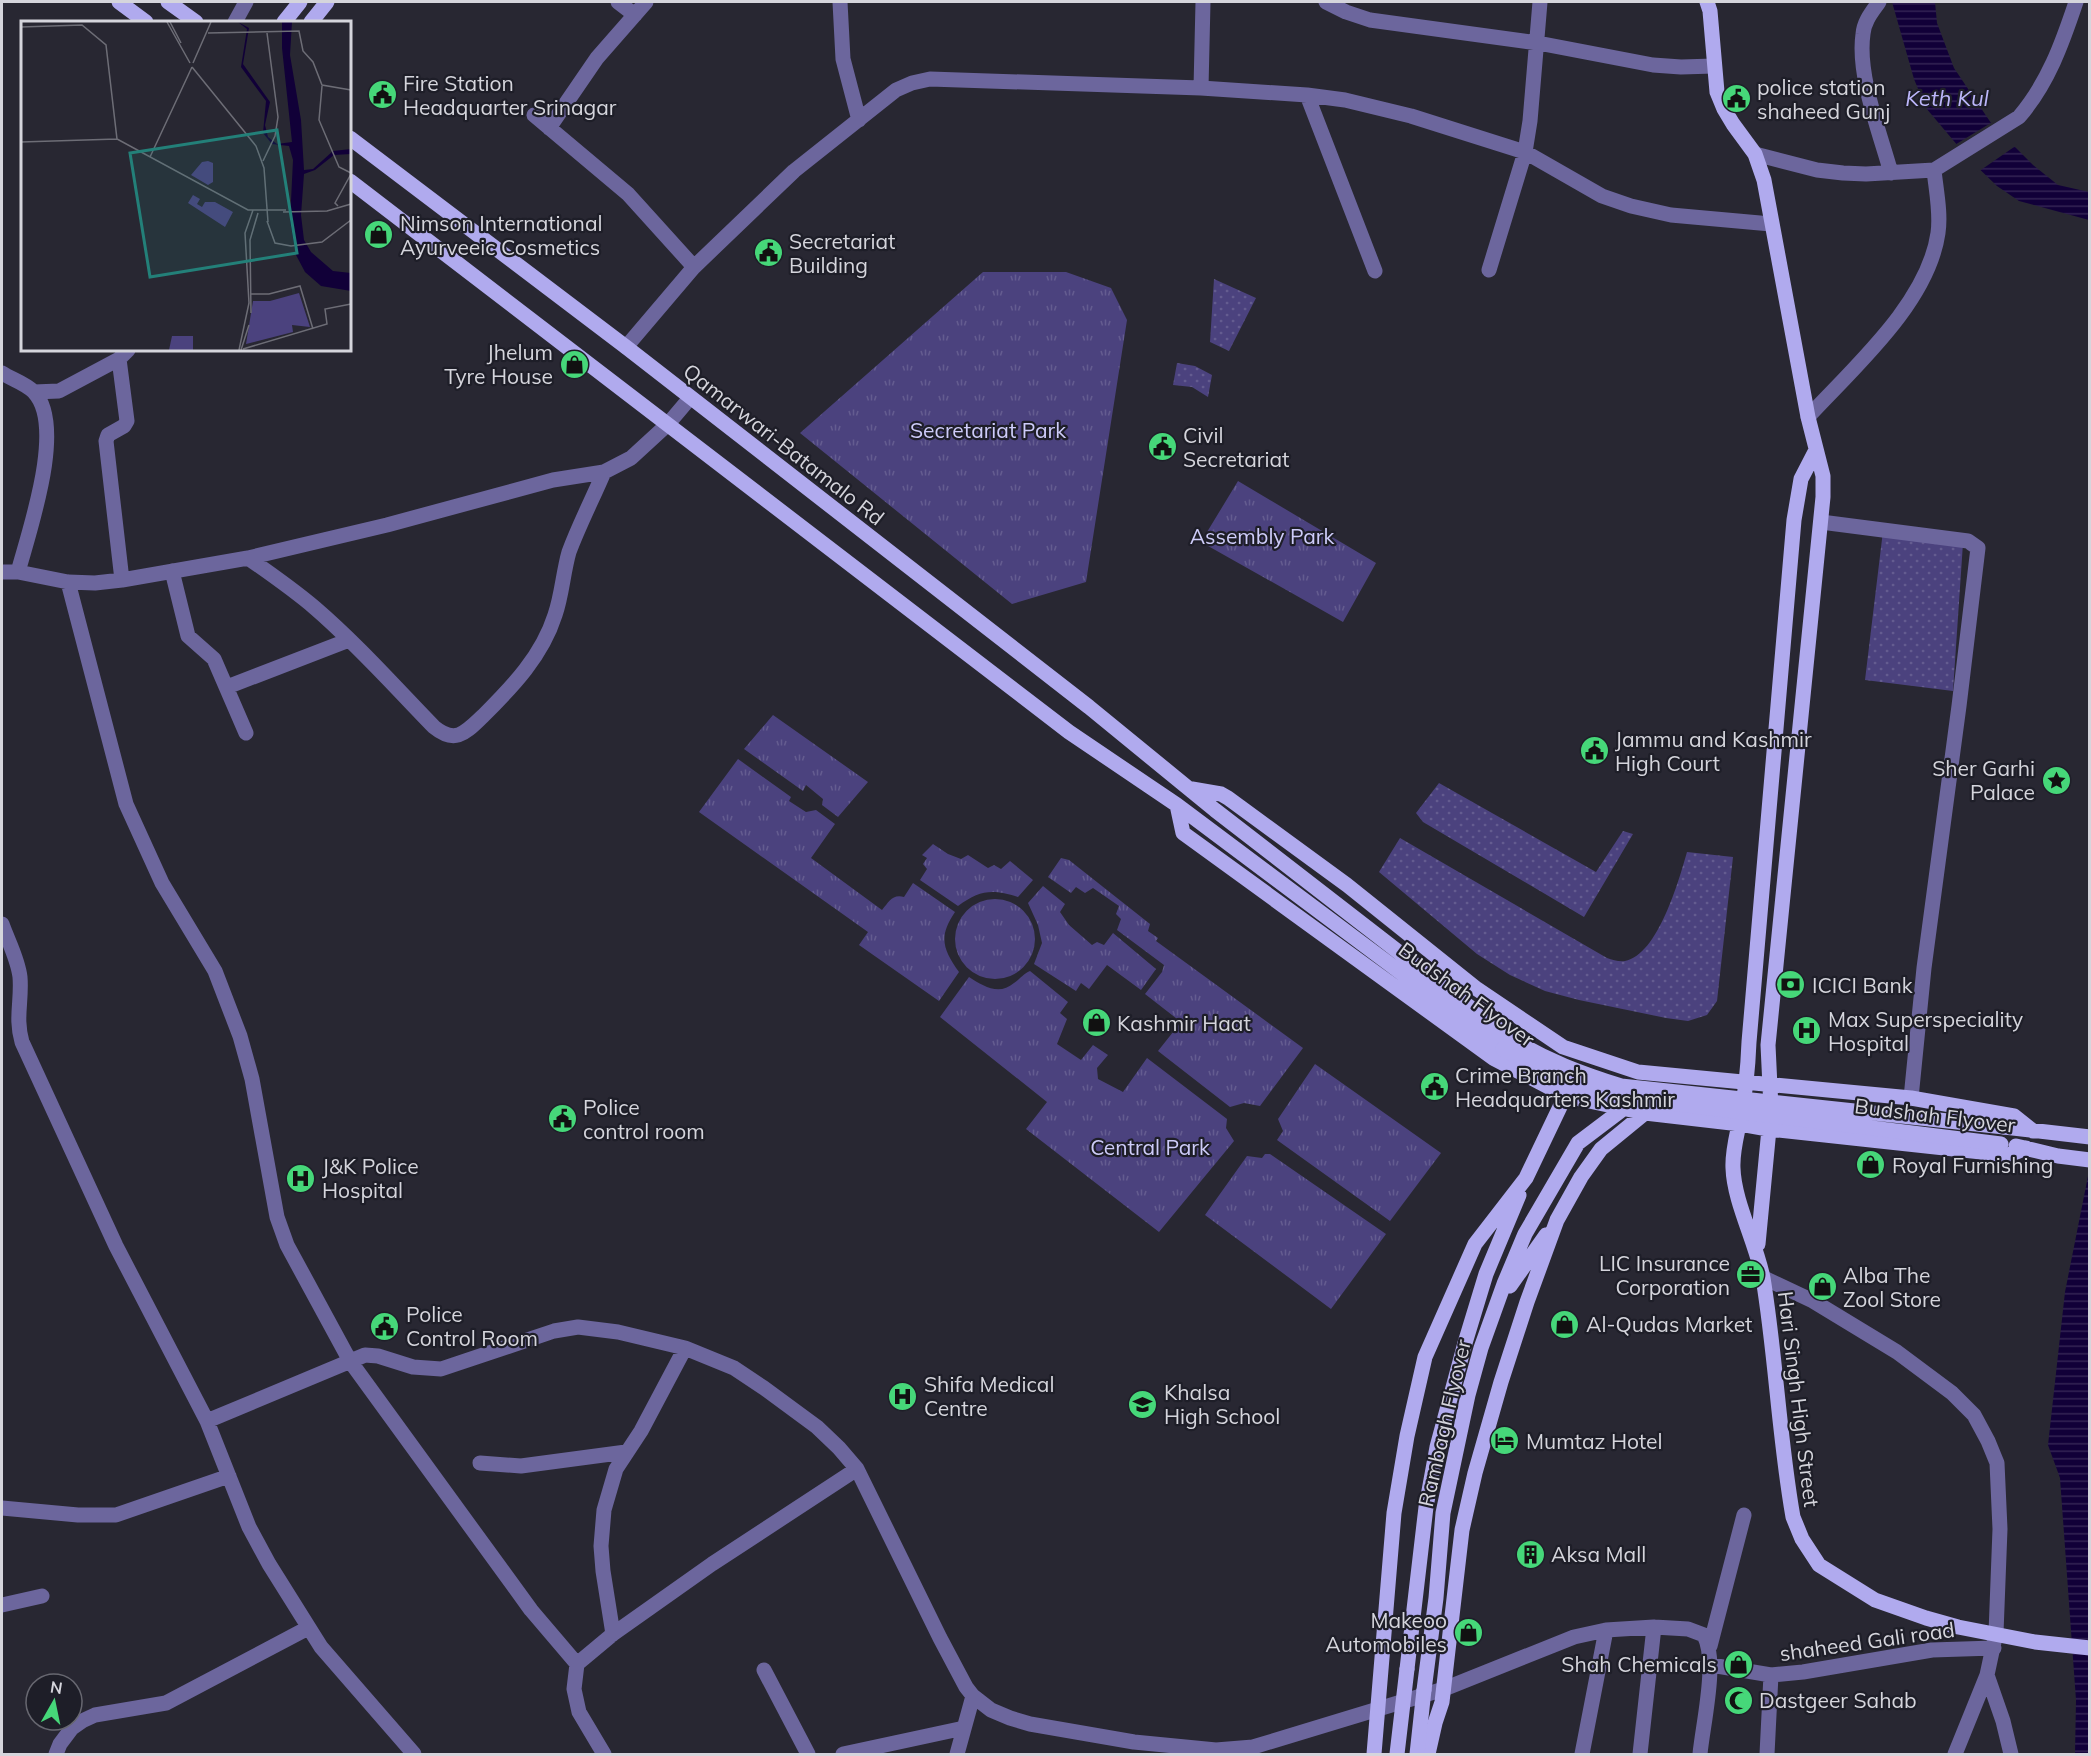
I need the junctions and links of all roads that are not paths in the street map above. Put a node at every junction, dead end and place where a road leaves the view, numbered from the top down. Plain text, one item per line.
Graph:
1 (119, 2) edge
2 (168, 2) edge
3 (246, 2) edge
4 (300, 2) edge
5 (327, 2) edge
6 (618, 2) edge
7 (646, 2) edge
8 (840, 2) edge
9 (1203, 2) edge
10 (1326, 2) edge
11 (1540, 2) edge
12 (1707, 2) edge
13 (1879, 2) edge
14 (2076, 2) edge
15 (634, 15) junction
16 (145, 21) edge
17 (195, 21) edge
18 (236, 21) edge
19 (285, 21) edge
20 (312, 21) edge
21 (1538, 43) junction
22 (1714, 66) junction
23 (1201, 88) junction
24 (1307, 95) junction
25 (534, 115) dead end
26 (859, 120) junction
27 (549, 128) junction
28 (351, 139) edge
29 (1525, 152) junction
30 (1755, 154) junction
31 (1938, 167) junction
32 (1891, 173) junction
33 (351, 183) edge
34 (1771, 224) junction
35 (694, 267) junction
36 (1490, 270) dead end
37 (1375, 271) dead end
38 (626, 347) junction
39 (123, 354) edge
40 (2, 373) edge
41 (34, 392) junction
42 (690, 398) junction
43 (1808, 417) junction
44 (668, 424) junction
45 (1816, 450) junction
46 (604, 472) junction
47 (1821, 522) junction
48 (248, 558) junction
49 (172, 571) junction
50 (2, 572) edge
51 (18, 572) junction
52 (122, 580) junction
53 (69, 582) junction
54 (349, 640) junction
55 (227, 687) junction
56 (246, 733) dead end
57 (1189, 789) junction
58 (1177, 805) junction
59 (2, 924) edge
60 (17, 1018) junction
61 (2, 1024) edge
62 (1585, 1054) junction
63 (1747, 1081) junction
64 (1770, 1084) junction
65 (1566, 1096) junction
66 (1911, 1098) junction
67 (1623, 1108) junction
68 (1645, 1113) junction
69 (1740, 1124) junction
70 (1768, 1129) junction
71 (2033, 1131) junction
72 (2090, 1137) edge
73 (2026, 1148) junction
74 (2090, 1160) edge
75 (1526, 1178) junction
76 (1557, 1220) junction
77 (1757, 1252) junction
78 (1762, 1277) junction
79 (1495, 1309) junction
80 (685, 1348) junction
81 (350, 1361) junction
82 (207, 1421) junction
83 (626, 1452) junction
84 (480, 1463) dead end
85 (857, 1469) junction
86 (229, 1476) junction
87 (2, 1508) edge
88 (1744, 1515) dead end
89 (42, 1596) dead end
90 (2, 1605) edge
91 (1654, 1626) junction
92 (308, 1628) junction
93 (1606, 1630) junction
94 (613, 1634) junction
95 (1995, 1640) junction
96 (1710, 1646) junction
97 (2090, 1648) edge
98 (577, 1664) junction
99 (1711, 1665) junction
100 (764, 1670) dead end
101 (1771, 1675) junction
102 (1987, 1675) junction
103 (1444, 1689) junction
104 (973, 1696) junction
105 (1379, 1708) junction
106 (964, 1728) junction
107 (1135, 1748) edge
108 (56, 1755) edge
109 (414, 1755) edge
110 (604, 1755) edge
111 (808, 1755) edge
112 (843, 1755) edge
113 (957, 1755) edge
114 (1374, 1755) edge
115 (1397, 1755) edge
116 (1417, 1755) edge
117 (1428, 1755) edge
118 (1582, 1755) edge
119 (1640, 1755) edge
120 (1700, 1755) edge
121 (1767, 1755) edge
122 (1955, 1755) edge
123 (2011, 1755) edge

1 - 16 main road
2 - 17 main road
3 - 18 street
4 - 19 main road
5 - 20 main road
6 - 15 street
7 - 15 street
8 - 26 street
9 - 23 street
10 - 21 street
11 - 21 street
12 - 22 main road
13 - 32 street
14 - 31 street
15 - 27 street
21 - 22 street
21 - 29 street
22 - 30 main road
23 - 24 street
23 - 26 street
24 - 29 street
24 - 37 street
25 - 27 street
26 - 35 street
27 - 35 street
28 - 38 main road, Qamarwari-Batamalo Rd
29 - 34 street
29 - 36 street
30 - 32 street
30 - 34 main road
31 - 32 street
31 - 43 street
33 - 44 main road
34 - 43 main road
35 - 38 street
38 - 42 main road, Qamarwari-Batamalo Rd
39 - 41 street
39 - 52 street
40 - 41 street
41 - 51 street
42 - 44 street
42 - 57 main road, Qamarwari-Batamalo Rd
43 - 45 main road
44 - 46 street
44 - 58 main road
45 - 47 main road
45 - 63 main road
46 - 48 street
46 - 54 street
47 - 64 main road
47 - 66 street
48 - 49 street
48 - 54 street
49 - 52 street
49 - 55 street
50 - 51 street
51 - 53 street
52 - 53 street
53 - 81 street
54 - 55 street
55 - 56 street
57 - 62 main road
57 - 71 main road, Budshah Flyover, bridge
58 - 65 main road
58 - 73 main road, Budshah Flyover, bridge
59 - 60 street
60 - 61 street
60 - 82 street
62 - 63 main road
62 - 65 main road
63 - 64 main road
63 - 69 main road
64 - 66 main road
64 - 70 main road
65 - 67 main road
65 - 75 main road
66 - 71 main road
67 - 68 main road
67 - 79 main road, Rambagh Flyover
68 - 69 main road
68 - 76 main road
69 - 70 main road
69 - 77 main road
70 - 73 main road
70 - 77 main road
71 - 72 main road, Budshah Flyover
73 - 74 main road, Budshah Flyover
75 - 105 main road
75 - 115 main road, Rambagh Flyover, bridge
76 - 79 main road
76 - 103 main road
77 - 78 main road, Hari Singh High Street
78 - 95 street
78 - 95 main road, Hari Singh High Street
79 - 116 main road, Rambagh Flyover, bridge
80 - 81 street
80 - 83 street
80 - 85 street
81 - 82 street
81 - 98 street
82 - 86 street
83 - 84 street
83 - 94 street
85 - 94 street
85 - 104 street
86 - 87 street
86 - 92 street
88 - 96 street
89 - 90 street
91 - 93 street
91 - 96 street
91 - 119 street
92 - 108 street
92 - 109 street
93 - 103 street
93 - 118 street
94 - 98 street
95 - 97 main road, Hari Singh High Street
95 - 101 street, shaheed Gali road
95 - 102 street
96 - 99 street
98 - 110 street
99 - 101 street, shaheed Gali road
99 - 120 street
100 - 111 street
101 - 121 street
102 - 122 street
102 - 123 street
103 - 105 street
103 - 117 main road
104 - 106 street
104 - 107 street
105 - 107 street
105 - 114 main road
106 - 112 street
106 - 113 street

